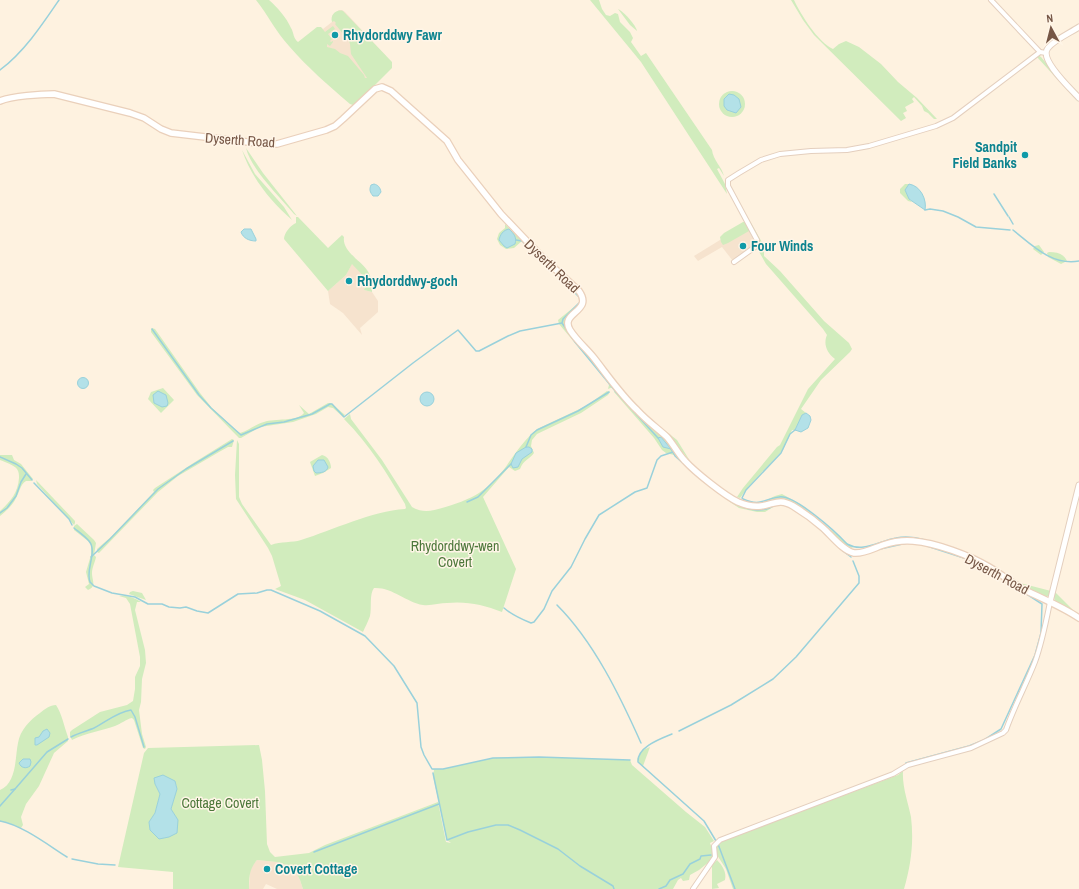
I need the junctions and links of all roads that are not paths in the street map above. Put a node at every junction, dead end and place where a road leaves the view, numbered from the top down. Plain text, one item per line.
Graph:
1 (991, 0) edge
2 (1079, 27) edge
3 (1043, 52) junction
4 (1079, 98) edge
5 (0, 102) edge
6 (734, 262) dead end
7 (1079, 485) edge
8 (1050, 602) junction
9 (1079, 618) edge
10 (693, 889) edge

1 - 3 street
2 - 3 street
3 - 4 street
3 - 6 street
5 - 8 main road, Dyserth Road
7 - 8 street
8 - 9 main road, Dyserth Road
8 - 10 street

